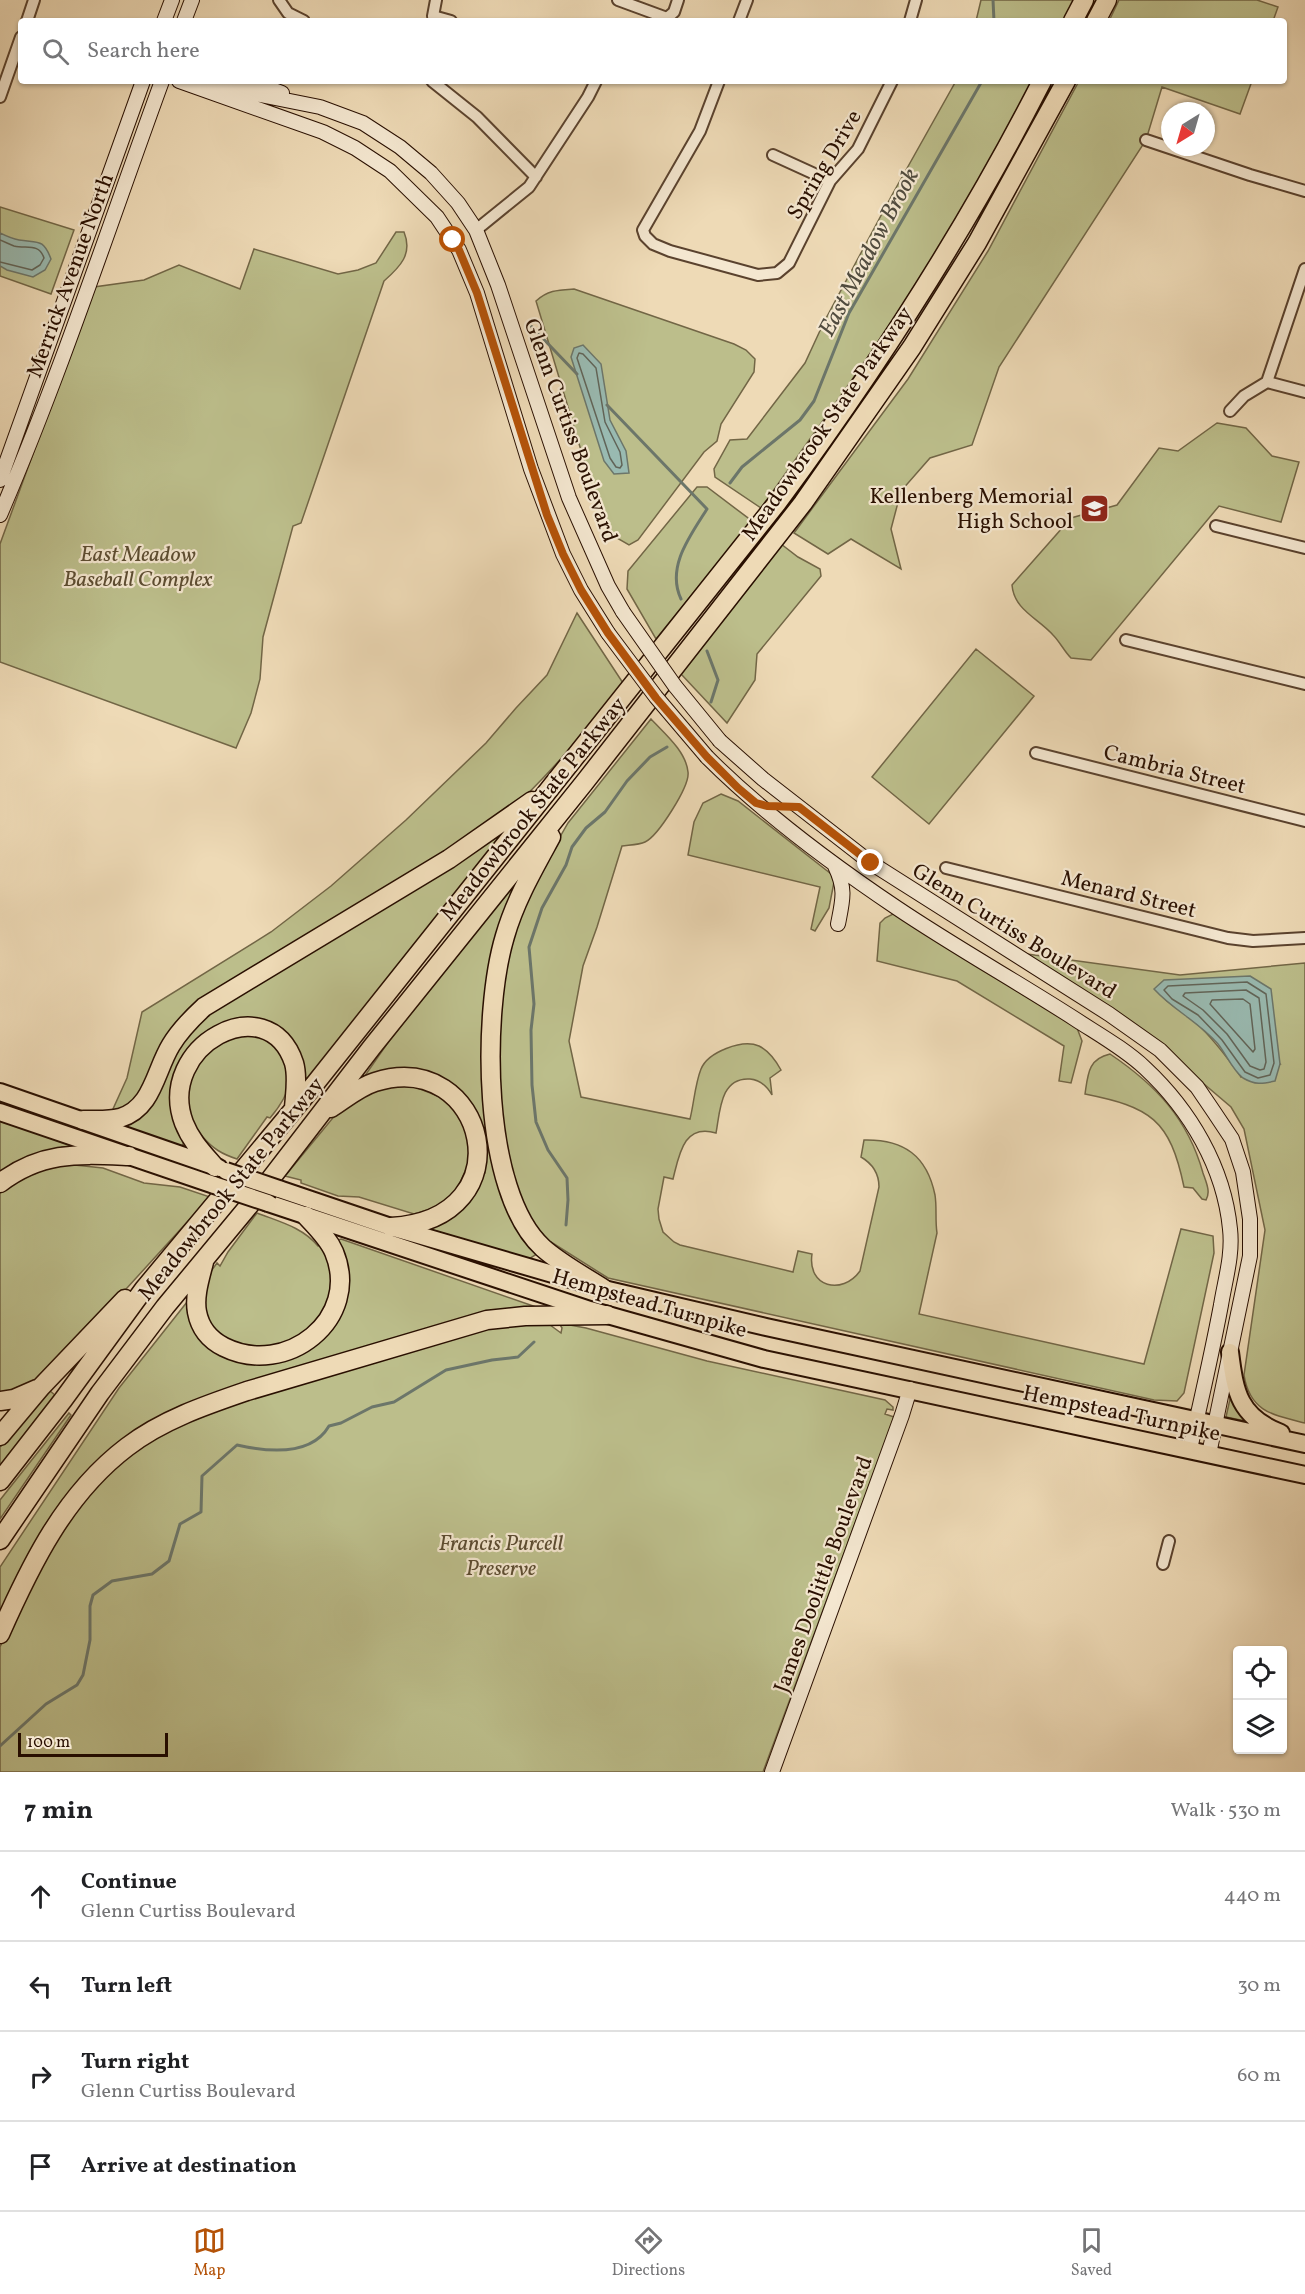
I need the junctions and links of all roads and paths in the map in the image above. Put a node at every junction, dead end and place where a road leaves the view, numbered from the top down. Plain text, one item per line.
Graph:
1 (34, 0) edge
2 (172, 0) edge
3 (192, 0) edge
4 (279, 0) edge
5 (436, 0) edge
6 (618, 0) edge
7 (678, 0) edge
8 (747, 0) edge
9 (916, 0) edge
10 (1084, 0) edge
11 (1107, 0) edge
12 (31, 18) edge
13 (165, 18) edge
14 (186, 18) edge
15 (298, 18) edge
16 (432, 18) edge
17 (740, 18) edge
18 (911, 18) edge
19 (1075, 18) edge
20 (1098, 18) edge
21 (18, 46) edge
22 (142, 84) edge
23 (161, 84) edge
24 (187, 84) edge
25 (225, 84) edge
26 (258, 84) edge
27 (436, 84) edge
28 (594, 84) edge
29 (717, 84) edge
30 (890, 84) edge
31 (1040, 84) edge
32 (1064, 84) edge
33 (0, 97) edge
34 (320, 106) junction
35 (1146, 140) dead end
36 (773, 155) dead end
37 (536, 177) junction
38 (830, 181) junction
39 (1305, 191) edge
40 (476, 230) junction
41 (1305, 269) edge
42 (1267, 382) junction
43 (1305, 392) edge
44 (1230, 411) dead end
45 (0, 480) edge
46 (0, 515) edge
47 (1216, 526) dead end
48 (1305, 548) edge
49 (1126, 639) dead end
50 (1305, 684) edge
51 (1036, 753) dead end
52 (546, 793) junction
53 (756, 803) junction
54 (565, 806) junction
55 (799, 807) junction
56 (1305, 821) edge
57 (834, 864) junction
58 (946, 868) dead end
59 (838, 924) dead end
60 (1305, 938) edge
61 (0, 1092) edge
62 (294, 1108) junction
63 (0, 1112) edge
64 (318, 1118) junction
65 (83, 1120) junction
66 (129, 1156) junction
67 (219, 1174) junction
68 (0, 1183) edge
69 (211, 1209) junction
70 (306, 1216) junction
71 (391, 1227) junction
72 (1250, 1229) junction
73 (1230, 1230) junction
74 (204, 1259) junction
75 (604, 1289) junction
76 (607, 1315) junction
77 (1230, 1352) junction
78 (41, 1387) junction
79 (910, 1389) junction
80 (0, 1401) edge
81 (1197, 1420) junction
82 (1215, 1425) junction
83 (0, 1436) edge
84 (1305, 1442) edge
85 (1190, 1449) junction
86 (1209, 1454) junction
87 (1305, 1475) edge
88 (0, 1481) edge
89 (0, 1540) edge
90 (1169, 1541) dead end
91 (1163, 1564) dead end
92 (0, 1634) edge
93 (772, 1772) edge

1 - 12 street
2 - 13 main road
3 - 14 main road
4 - 15 street
5 - 16 street
6 - 7 street
8 - 17 street
9 - 18 street
10 - 19 highway
11 - 20 highway
21 - 33 street
22 - 45 main road, Merrick Avenue North
23 - 46 main road, Merrick Avenue North
24 - 53 main road, Glenn Curtiss Boulevard, bridge
25 - 34 main road, Glenn Curtiss Boulevard
26 - 34 main road
27 - 37 street
28 - 37 street
29 - 38 street, Spring Drive
30 - 38 street, Spring Drive
31 - 52 highway, Meadowbrook State Parkway
32 - 54 highway, Meadowbrook State Parkway
34 - 40 main road, Glenn Curtiss Boulevard
35 - 39 street
36 - 38 street
37 - 40 street
40 - 55 main road, Glenn Curtiss Boulevard, bridge
41 - 42 street
42 - 43 street
42 - 44 street
47 - 48 street
49 - 50 street
51 - 56 street, Cambria Street
52 - 62 highway, Meadowbrook State Parkway
52 - 65 highway
53 - 55 main road
53 - 57 main road, Glenn Curtiss Boulevard
54 - 64 highway, Meadowbrook State Parkway
54 - 75 highway
55 - 72 main road, Glenn Curtiss Boulevard
57 - 59 main road
57 - 73 main road, Glenn Curtiss Boulevard
58 - 60 street, Menard Street
61 - 65 main road, Hempstead Turnpike
62 - 67 highway
62 - 69 highway, Meadowbrook State Parkway
63 - 66 main road, Hempstead Turnpike
64 - 71 highway
64 - 74 highway, Meadowbrook State Parkway
65 - 67 main road, Hempstead Turnpike
66 - 67 main road, Hempstead Turnpike
66 - 68 highway
67 - 70 main road, Hempstead Turnpike, bridge
67 - 71 main road, Hempstead Turnpike, bridge
69 - 78 highway
69 - 88 highway, Meadowbrook State Parkway
70 - 74 highway
70 - 76 main road, Hempstead Turnpike
71 - 75 main road, Hempstead Turnpike
72 - 73 main road
72 - 77 main road, Glenn Curtiss Boulevard
73 - 81 main road, Glenn Curtiss Boulevard
74 - 89 highway, Meadowbrook State Parkway
75 - 81 main road, Hempstead Turnpike
76 - 79 main road, Hempstead Turnpike
76 - 92 highway
77 - 82 main road, Glenn Curtiss Boulevard
77 - 84 main road
78 - 80 highway
78 - 83 highway
79 - 85 main road, Hempstead Turnpike
79 - 93 main road, James Doolittle Boulevard
81 - 82 main road, Hempstead Turnpike
81 - 85 main road, Glenn Curtiss Boulevard
82 - 84 main road, Hempstead Turnpike
82 - 86 main road, Glenn Curtiss Boulevard
85 - 86 main road, Hempstead Turnpike
86 - 87 main road, Hempstead Turnpike
90 - 91 street

